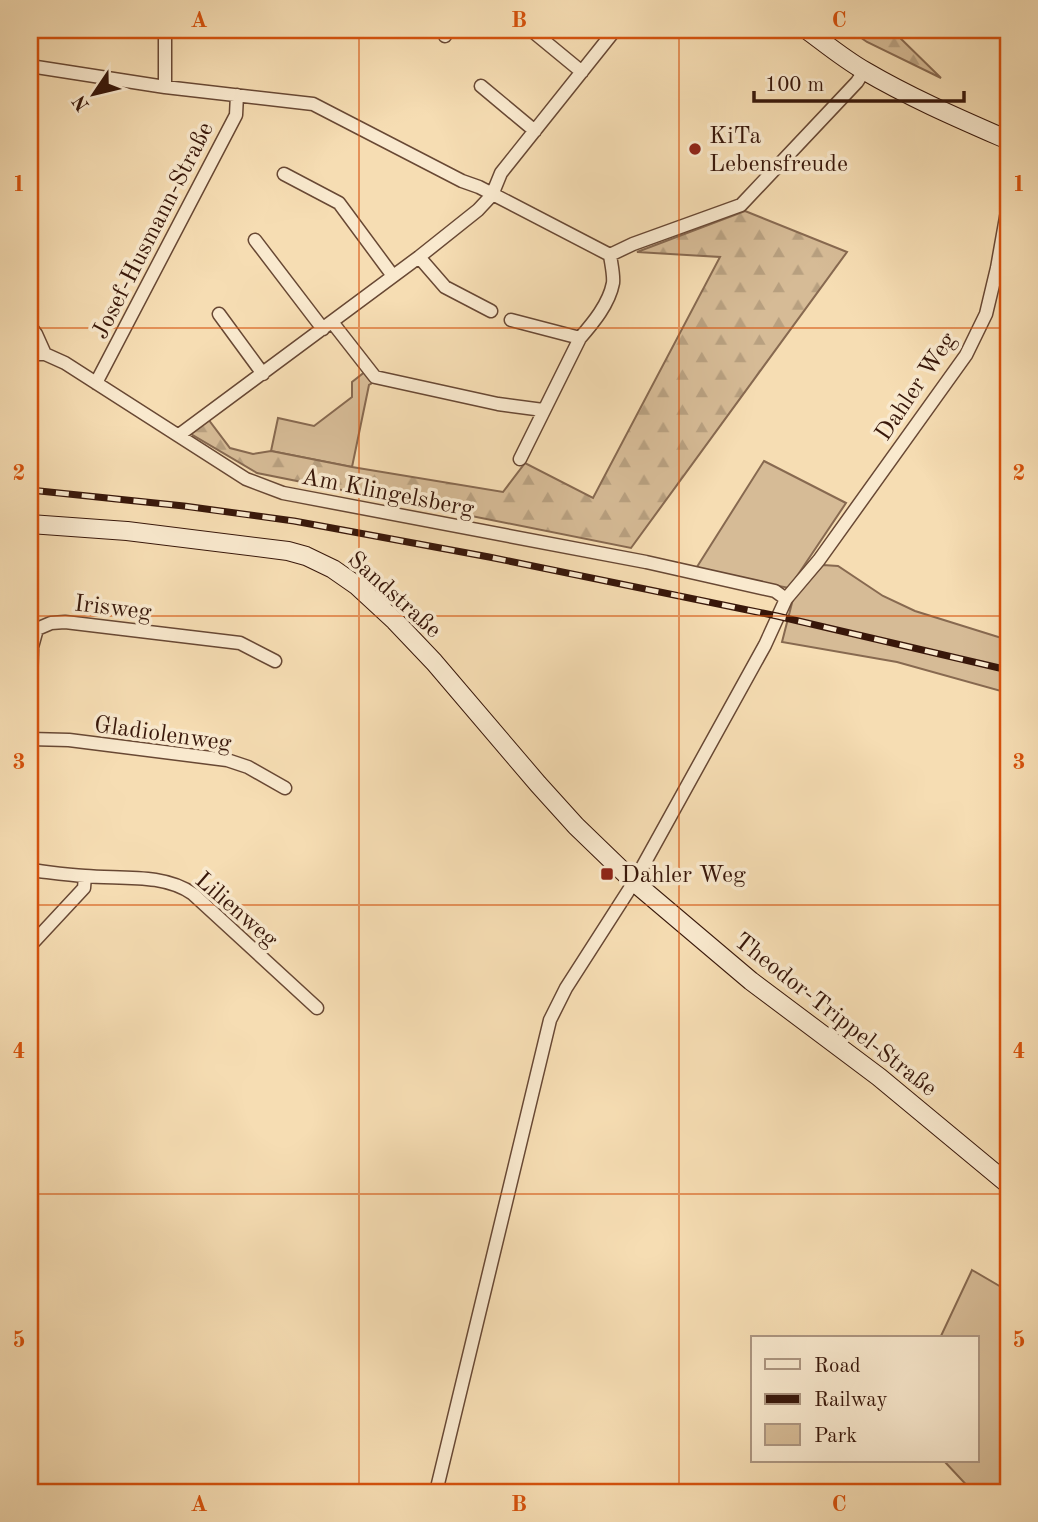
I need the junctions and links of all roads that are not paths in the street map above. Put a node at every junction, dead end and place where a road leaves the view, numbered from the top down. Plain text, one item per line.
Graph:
1 (165, 30) edge
2 (531, 30) edge
3 (615, 30) edge
4 (807, 30) edge
5 (30, 66) edge
6 (864, 71) junction
7 (582, 72) junction
8 (481, 86) dead end
9 (165, 87) junction
10 (237, 95) junction
11 (535, 131) junction
12 (1008, 140) edge
13 (284, 174) dead end
14 (492, 195) junction
15 (1008, 206) edge
16 (255, 240) dead end
17 (610, 255) junction
18 (419, 257) junction
19 (393, 276) junction
20 (491, 311) dead end
21 (219, 314) dead end
22 (510, 320) dead end
23 (30, 326) edge
24 (327, 326) junction
25 (580, 338) junction
26 (30, 354) edge
27 (45, 354) junction
28 (263, 374) junction
29 (96, 383) junction
30 (543, 410) junction
31 (178, 435) junction
32 (520, 458) dead end
33 (30, 524) edge
34 (786, 598) junction
35 (275, 662) dead end
36 (30, 723) edge
37 (30, 739) edge
38 (285, 788) dead end
39 (30, 870) edge
40 (85, 876) junction
41 (634, 882) junction
42 (30, 946) edge
43 (317, 1008) dead end
44 (1008, 1184) edge
45 (436, 1492) edge

1 - 9 street
2 - 7 street
3 - 7 street
4 - 6 main road
5 - 9 street
6 - 12 main road
6 - 17 street
7 - 11 street
8 - 11 street
9 - 10 street
10 - 14 street
10 - 29 street, Josef-Husmann-Straße
11 - 14 street
13 - 19 street
14 - 17 street
14 - 18 street
15 - 34 street, Dahler Weg
16 - 24 street
17 - 25 street
18 - 19 street
18 - 20 street
19 - 24 street
21 - 28 street
22 - 25 street
23 - 27 street
24 - 28 street
24 - 30 street
25 - 30 street
26 - 27 street
27 - 29 street, Am Klingelsberg
28 - 31 street
29 - 31 street, Am Klingelsberg
30 - 32 street
31 - 34 street, Am Klingelsberg
33 - 41 main road, Sandstraße
34 - 41 street, Dahler Weg
35 - 36 street, Irisweg
37 - 38 street, Gladiolenweg
39 - 40 street, Lilienweg
40 - 42 street
40 - 43 street, Lilienweg
41 - 44 main road, Theodor-Trippel-Straße
41 - 45 street, Dahler Weg

